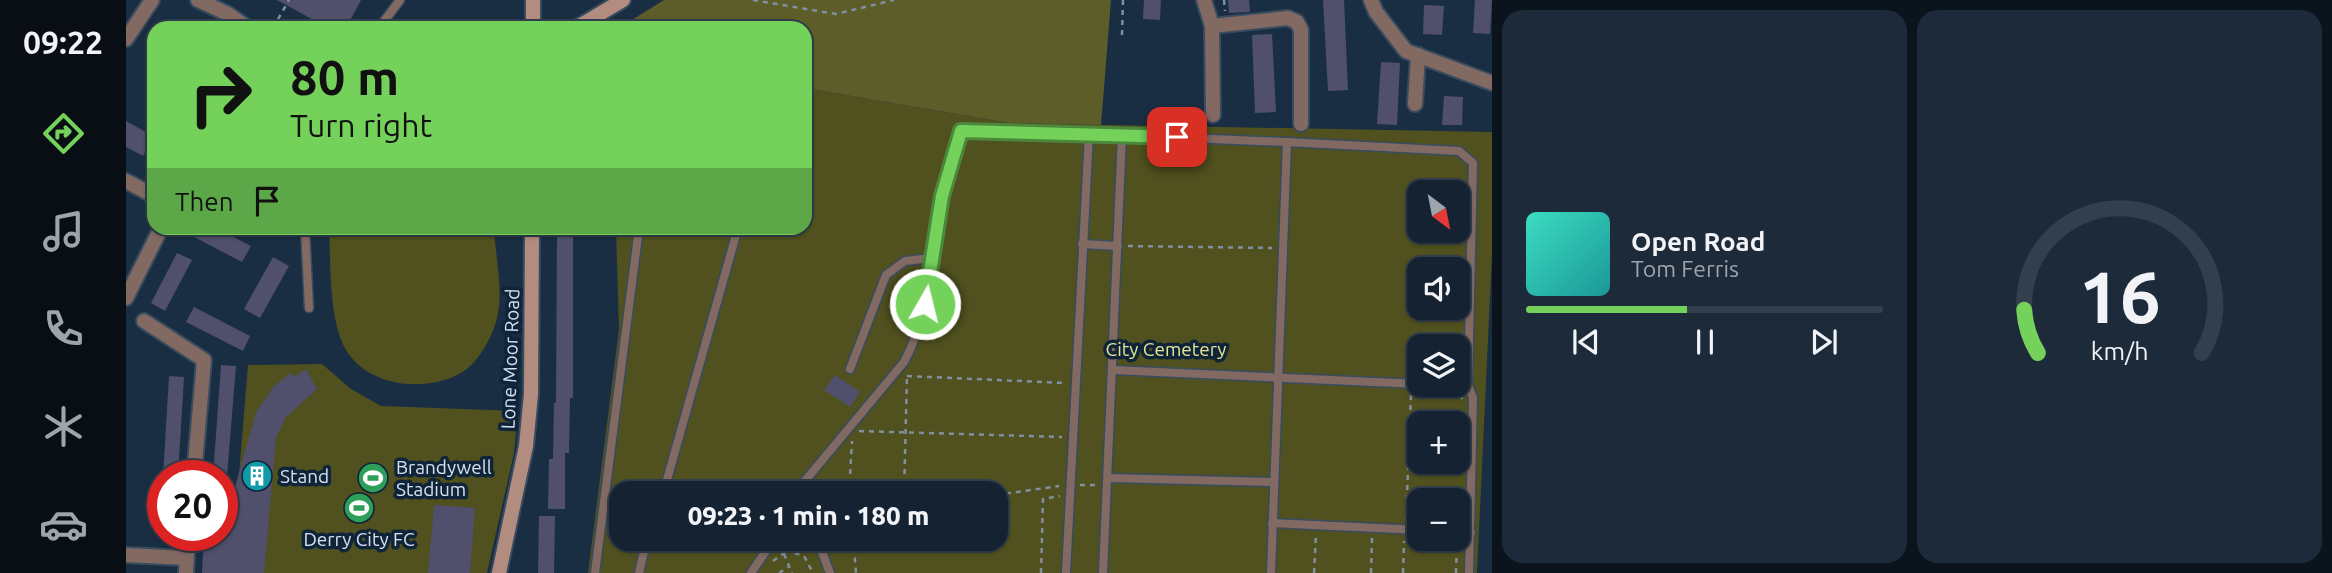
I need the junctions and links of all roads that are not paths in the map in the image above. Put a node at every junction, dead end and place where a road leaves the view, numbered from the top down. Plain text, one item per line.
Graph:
1 (152, 0) edge
2 (198, 0) edge
3 (400, 0) edge
4 (533, 0) edge
5 (623, 0) edge
6 (1205, 0) edge
7 (1371, 0) edge
8 (238, 21) edge
9 (384, 21) edge
10 (533, 21) edge
11 (588, 21) edge
12 (1212, 26) junction
13 (126, 39) edge
14 (1418, 55) junction
15 (1492, 83) edge
16 (1415, 104) dead end
17 (1213, 114) dead end
18 (1301, 124) dead end
19 (1089, 134) junction
20 (1122, 135) junction
21 (1287, 142) junction
22 (126, 181) edge
23 (147, 192) edge
24 (158, 235) edge
25 (305, 235) edge
26 (533, 235) edge
27 (638, 235) edge
28 (736, 235) edge
29 (1082, 244) junction
30 (1118, 246) junction
31 (932, 258) junction
32 (126, 298) edge
33 (309, 308) dead end
34 (144, 321) dead end
35 (1469, 334) edge
36 (850, 369) dead end
37 (1113, 369) junction
38 (1277, 375) junction
39 (1407, 383) edge
40 (1470, 390) edge
41 (195, 460) edge
42 (667, 481) edge
43 (805, 481) edge
44 (1108, 482) junction
45 (1273, 482) junction
46 (1272, 523) junction
47 (1407, 529) edge
48 (1471, 533) joint
49 (644, 551) edge
50 (766, 551) edge
51 (822, 551) edge
52 (126, 555) edge
53 (186, 566) edge
54 (499, 573) edge
55 (595, 573) edge
56 (639, 573) edge
57 (751, 573) edge
58 (830, 573) edge
59 (1066, 573) edge
60 (1103, 573) edge
61 (1271, 573) edge
62 (1469, 573) edge

1 - 13 street
2 - 8 street
3 - 9 lane
4 - 10 main road
5 - 11 main road
6 - 12 street
7 - 14 street
12 - 17 street
12 - 18 street
14 - 15 street
14 - 16 street
19 - 20 lane
19 - 29 lane
19 - 31 lane
20 - 21 lane
20 - 30 lane
21 - 35 lane
21 - 38 lane
22 - 23 street
24 - 32 street
25 - 33 lane
26 - 54 main road, Lone Moor Road
27 - 55 lane
28 - 42 lane
29 - 30 lane
29 - 59 lane
30 - 37 lane
31 - 36 lane
31 - 43 lane
34 - 41 street
37 - 38 lane
37 - 44 lane
38 - 39 lane
38 - 45 lane
40 - 48 lane
44 - 45 lane
44 - 60 lane
45 - 46 lane
46 - 47 lane
46 - 61 lane
48 - 62 lane
49 - 56 lane
50 - 57 lane
51 - 58 lane
52 - 53 street

